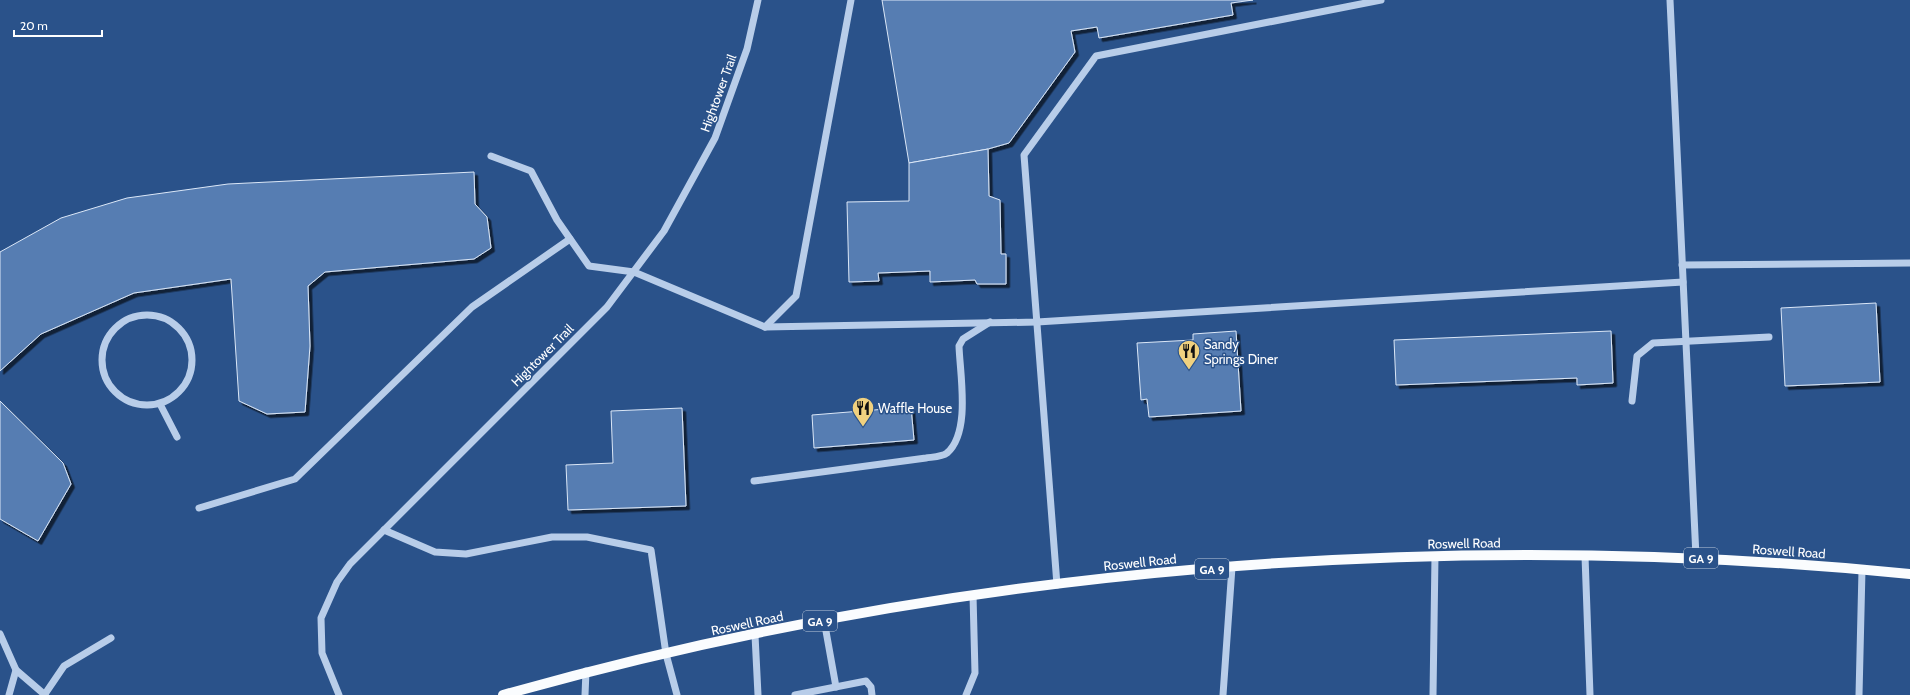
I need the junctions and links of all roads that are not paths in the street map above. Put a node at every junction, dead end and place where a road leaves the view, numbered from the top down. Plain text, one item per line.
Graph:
1 (758, 0) edge
2 (851, 0) edge
3 (1381, 0) edge
4 (1670, 0) edge
5 (491, 156) dead end
6 (570, 239) junction
7 (1910, 263) edge
8 (1682, 265) junction
9 (634, 272) junction
10 (1683, 282) junction
11 (990, 322) junction
12 (1037, 322) junction
13 (765, 327) junction
14 (1769, 337) dead end
15 (1686, 341) junction
16 (1632, 401) dead end
17 (160, 404) junction
18 (177, 437) dead end
19 (754, 481) dead end
20 (199, 508) dead end
21 (384, 530) junction
22 (1435, 556) junction
23 (1585, 556) junction
24 (1696, 557) junction
25 (1232, 567) junction
26 (1862, 570) junction
27 (1910, 574) edge
28 (1057, 585) junction
29 (973, 595) junction
30 (824, 620) junction
31 (0, 634) edge
32 (755, 635) junction
33 (111, 638) dead end
34 (666, 654) junction
35 (16, 670) junction
36 (586, 672) junction
37 (836, 687) junction
38 (9, 695) edge
39 (45, 695) edge
40 (339, 695) edge
41 (503, 695) edge
42 (585, 695) edge
43 (677, 695) edge
44 (758, 695) edge
45 (795, 695) edge
46 (872, 695) edge
47 (966, 695) edge
48 (1223, 695) edge
49 (1433, 695) edge
50 (1590, 695) edge
51 (1859, 695) edge

1 - 9 street, Hightower Trail
2 - 13 street
3 - 12 street
4 - 8 street
5 - 6 street
6 - 9 street
6 - 20 street
7 - 8 street
8 - 10 street
9 - 13 street
9 - 21 street, Hightower Trail
10 - 12 street
10 - 15 street
11 - 12 street
11 - 13 street
11 - 19 street
12 - 28 street
14 - 15 street
15 - 16 street
15 - 24 street
17 - 17 street
17 - 18 street
21 - 34 street
21 - 40 street, Hightower Trail
22 - 23 main road, Roswell Road / GA 9
22 - 25 main road, Roswell Road / GA 9
22 - 49 street
23 - 24 main road, Roswell Road / GA 9
23 - 50 street
24 - 26 main road, Roswell Road / GA 9
25 - 28 main road, Roswell Road / GA 9
25 - 48 street
26 - 27 main road, Roswell Road / GA 9
26 - 51 street
28 - 29 main road, Roswell Road / GA 9
29 - 30 main road, Roswell Road / GA 9
29 - 47 street
30 - 32 main road, Roswell Road / GA 9
30 - 37 street
31 - 35 street
32 - 34 main road, Roswell Road / GA 9
32 - 44 street
33 - 39 street
34 - 36 main road, Roswell Road / GA 9
34 - 43 street
35 - 38 street
35 - 39 street
36 - 41 main road, Roswell Road / GA 9
36 - 42 street
37 - 45 street
37 - 46 street

